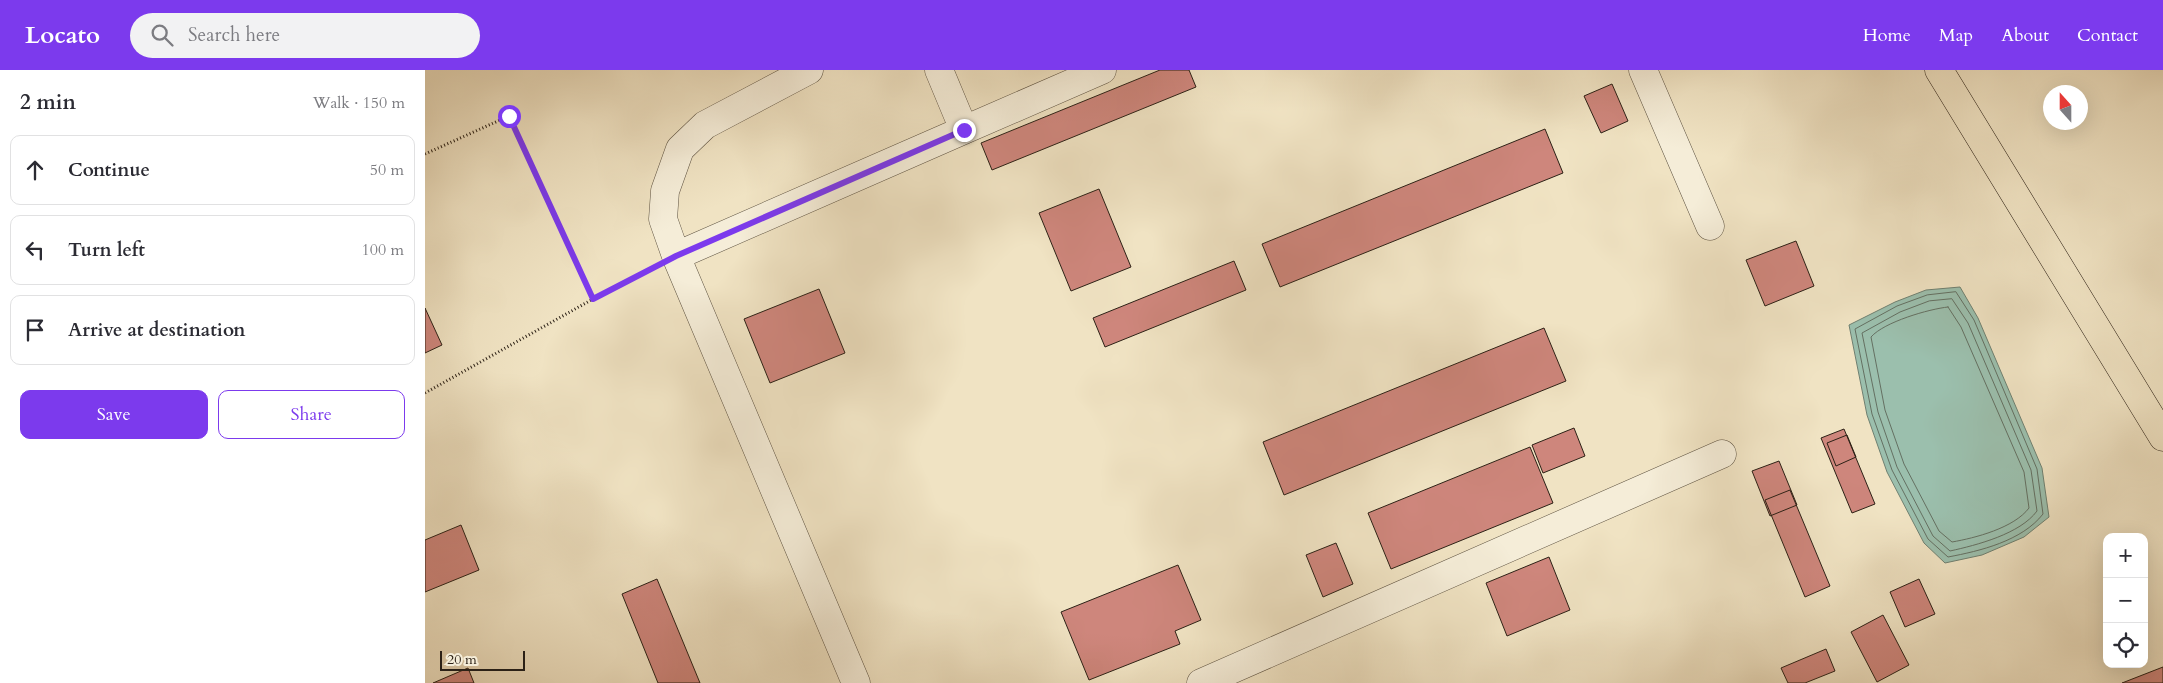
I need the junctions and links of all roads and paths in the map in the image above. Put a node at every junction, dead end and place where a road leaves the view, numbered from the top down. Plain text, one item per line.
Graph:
1 (809, 70) edge
2 (939, 70) edge
3 (1102, 70) edge
4 (1643, 70) edge
5 (1939, 70) edge
6 (964, 130) junction
7 (425, 154) edge
8 (1710, 226) dead end
9 (676, 256) junction
10 (593, 299) junction
11 (425, 393) edge
12 (2163, 437) edge
13 (1722, 454) dead end
14 (856, 683) edge
15 (1201, 683) edge

1 - 9 lane
2 - 6 lane
3 - 6 lane
4 - 8 lane
5 - 12 main road
6 - 9 lane
7 - 10 path
9 - 10 path
9 - 14 lane
10 - 11 path
13 - 15 lane

